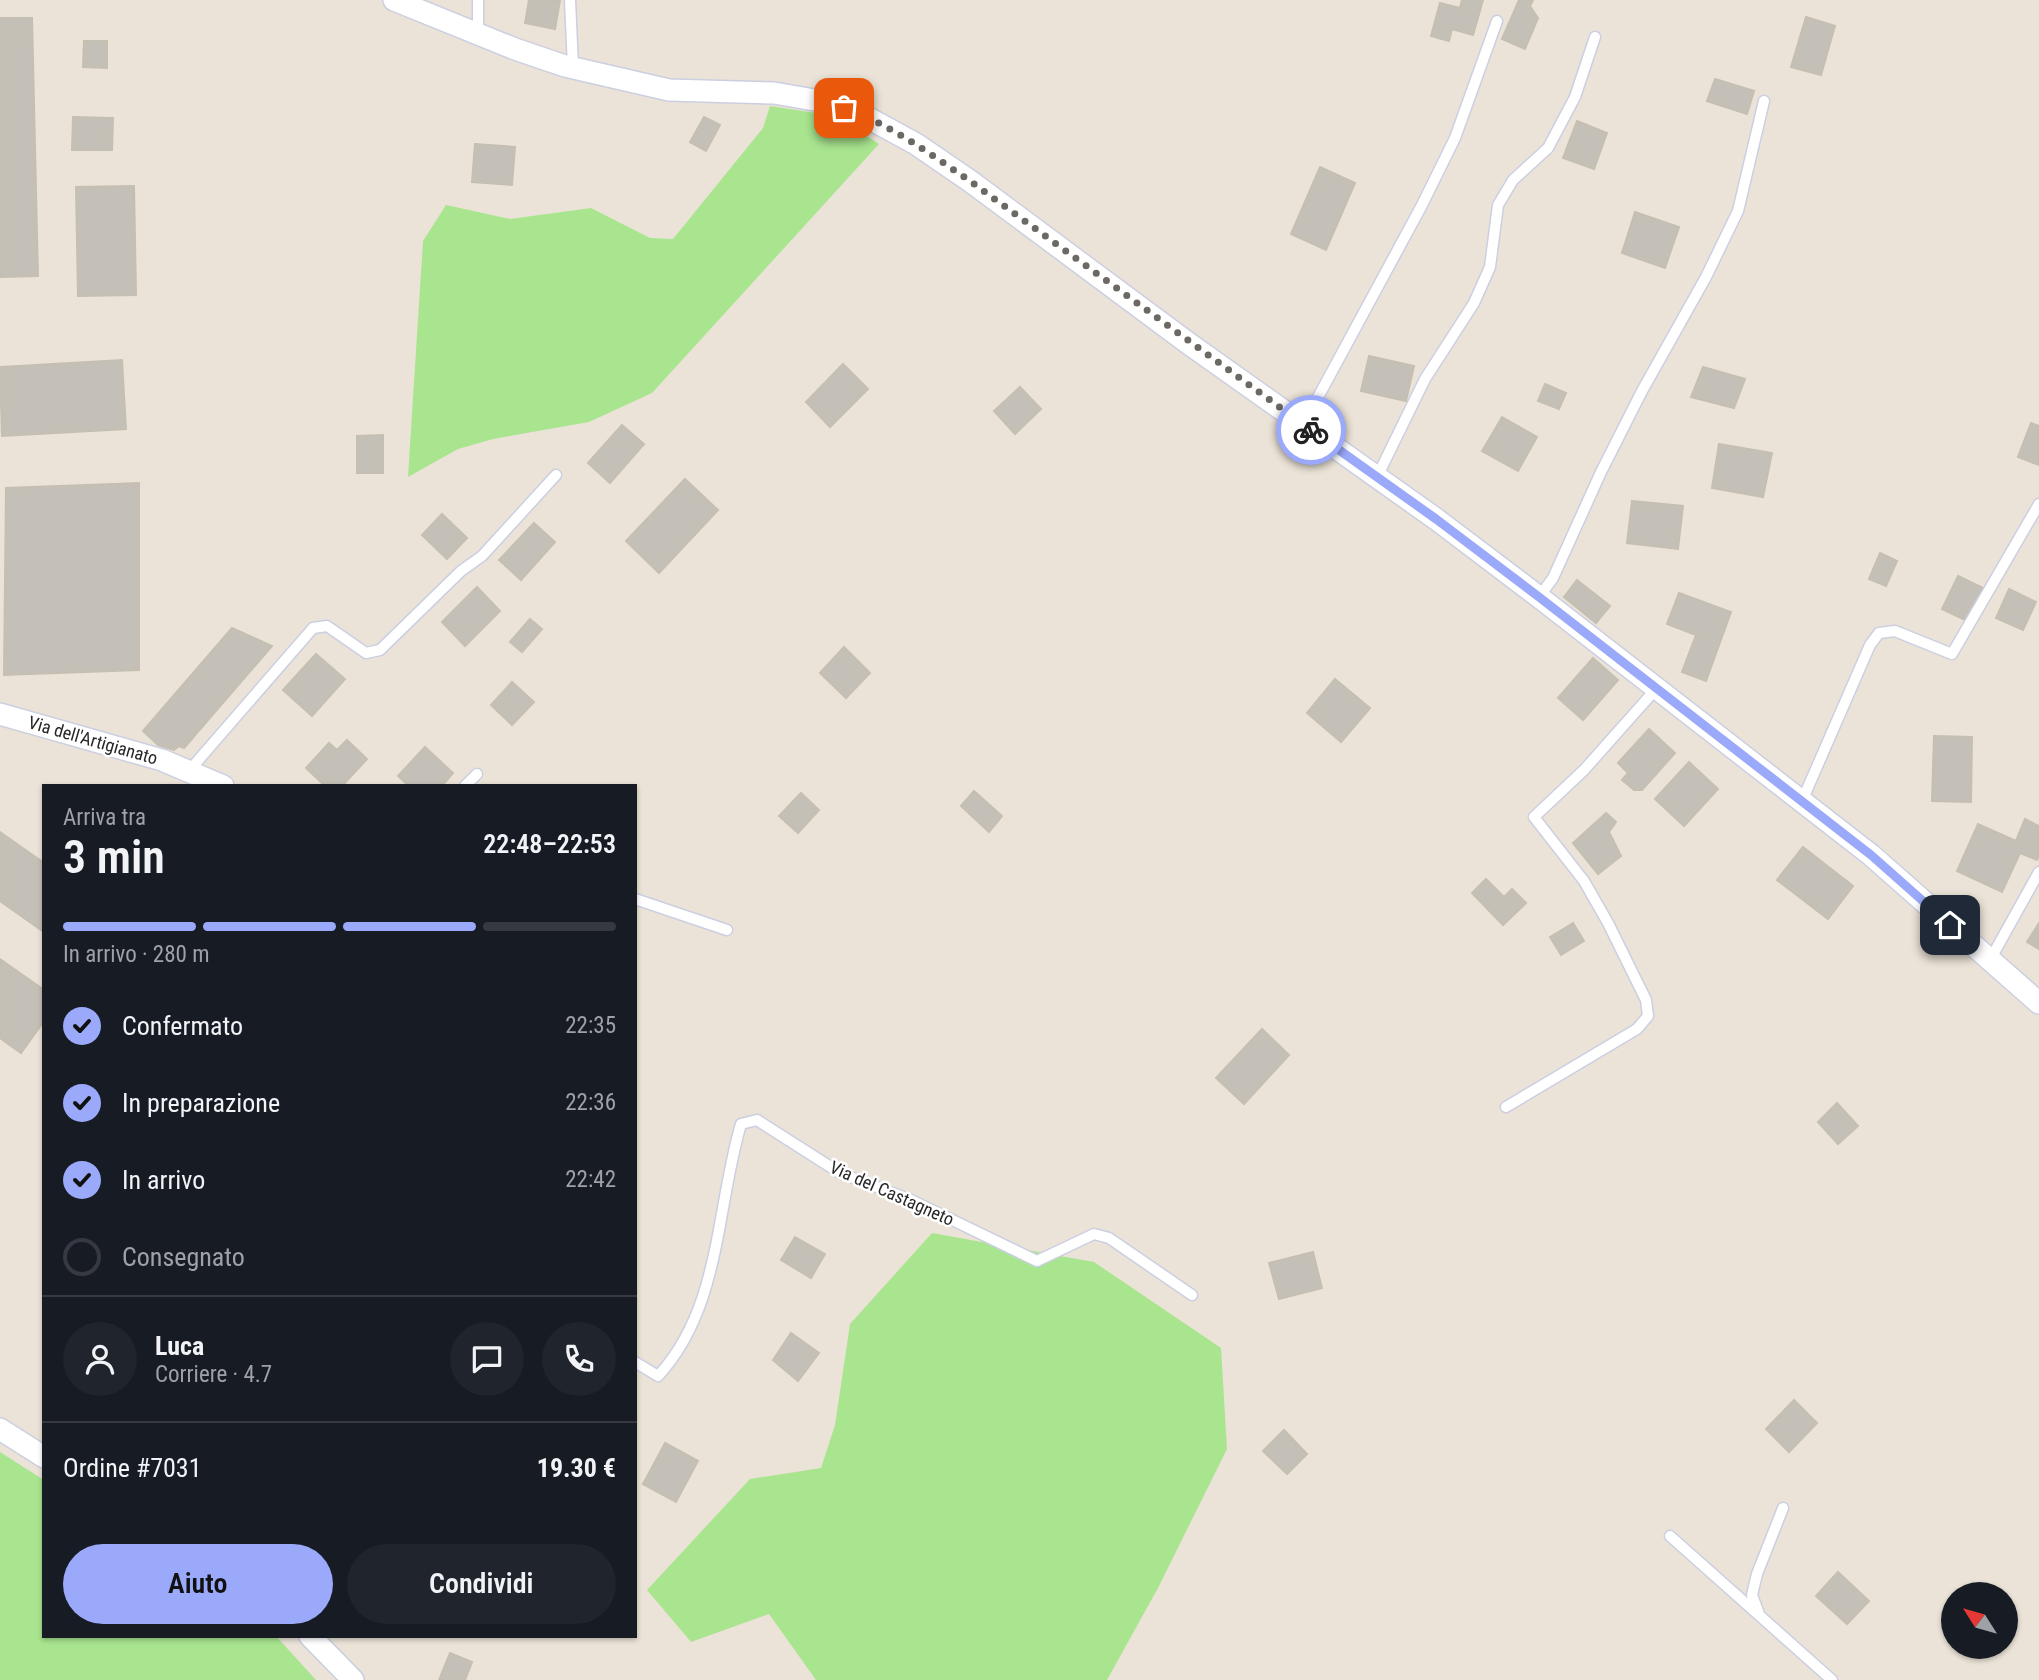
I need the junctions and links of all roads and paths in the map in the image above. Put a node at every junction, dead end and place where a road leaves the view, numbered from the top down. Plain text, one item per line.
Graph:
1 (394, 0) edge
2 (478, 0) edge
3 (570, 0) edge
4 (1497, 21) dead end
5 (478, 34) junction
6 (1595, 37) dead end
7 (573, 67) junction
8 (1764, 101) dead end
9 (1303, 425) junction
10 (556, 475) dead end
11 (1377, 477) junction
12 (2039, 504) edge
13 (1539, 597) junction
14 (1656, 689) junction
15 (0, 714) edge
16 (188, 772) junction
17 (477, 774) dead end
18 (218, 784) edge
19 (467, 784) edge
20 (1802, 801) junction
21 (2039, 872) edge
22 (637, 900) edge
23 (727, 930) dead end
24 (1990, 960) junction
25 (2039, 1003) edge
26 (1506, 1107) dead end
27 (1192, 1295) dead end
28 (637, 1363) edge
29 (0, 1429) edge
30 (42, 1453) edge
31 (1783, 1508) dead end
32 (1670, 1536) dead end
33 (1760, 1616) junction
34 (312, 1638) edge
35 (353, 1680) edge
36 (1832, 1680) edge

1 - 5 street
2 - 5 lane
3 - 7 lane
4 - 9 lane
5 - 7 street
6 - 11 lane
7 - 9 street
8 - 13 lane
9 - 11 street
10 - 16 lane
11 - 13 street
12 - 20 lane
13 - 14 street
14 - 20 street
14 - 26 lane
15 - 16 street, Via dell'Artigianato
16 - 18 street, Via dell'Artigianato
17 - 19 lane
20 - 24 street
21 - 24 lane
22 - 23 lane
24 - 25 street
27 - 28 lane, Via del Castagneto
29 - 30 street
31 - 33 lane
32 - 33 lane
33 - 36 lane
34 - 35 street

